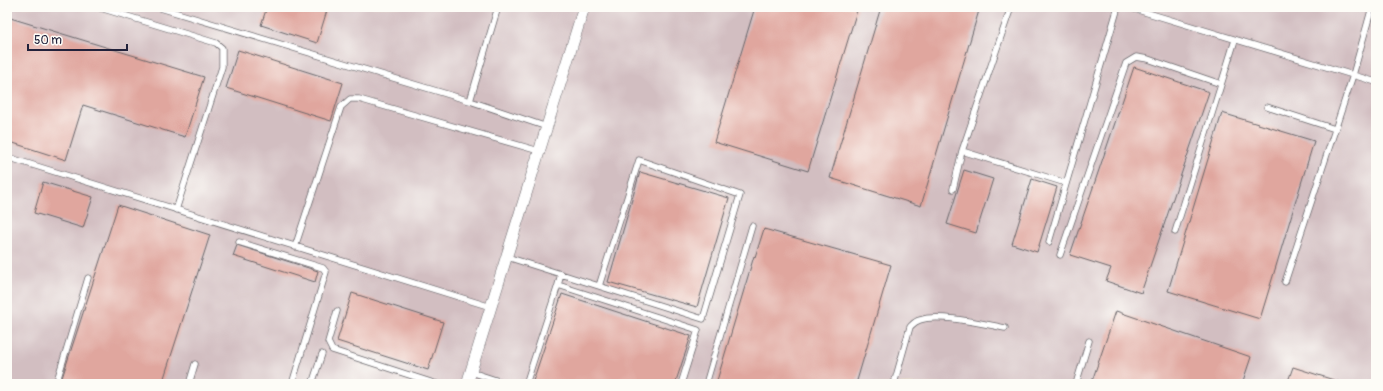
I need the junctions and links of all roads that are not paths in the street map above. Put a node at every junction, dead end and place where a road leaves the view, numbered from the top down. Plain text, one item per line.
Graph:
1 (97, 7) edge
2 (157, 7) edge
3 (498, 7) edge
4 (584, 7) edge
5 (1011, 7) edge
6 (1118, 7) edge
7 (1128, 7) edge
8 (1372, 7) edge
9 (1235, 40) junction
10 (1353, 75) junction
11 (1376, 82) edge
12 (1221, 84) junction
13 (470, 101) junction
14 (1267, 107) dead end
15 (547, 127) junction
16 (1335, 129) junction
17 (539, 151) junction
18 (962, 151) junction
19 (7, 157) edge
20 (1066, 183) junction
21 (953, 189) dead end
22 (176, 210) junction
23 (752, 226) dead end
24 (1175, 232) dead end
25 (240, 242) dead end
26 (1049, 242) dead end
27 (295, 247) junction
28 (1060, 255) dead end
29 (507, 256) junction
30 (561, 274) junction
31 (88, 278) dead end
32 (1285, 282) dead end
33 (558, 284) junction
34 (599, 286) junction
35 (492, 308) junction
36 (337, 311) dead end
37 (1005, 328) dead end
38 (1089, 341) dead end
39 (322, 354) dead end
40 (195, 364) dead end
41 (471, 372) junction
42 (56, 384) edge
43 (189, 384) edge
44 (292, 384) edge
45 (312, 384) edge
46 (437, 384) edge
47 (467, 384) edge
48 (508, 384) edge
49 (526, 384) edge
50 (681, 384) edge
51 (706, 384) edge
52 (894, 384) edge
53 (1076, 384) edge

1 - 22 lane
2 - 13 lane
3 - 13 lane
4 - 15 street
5 - 18 lane
6 - 20 lane
7 - 9 lane
8 - 10 lane
9 - 10 lane
9 - 12 lane
10 - 11 lane
10 - 16 lane
12 - 24 lane
12 - 28 lane
13 - 15 lane
14 - 16 lane
15 - 17 street
16 - 32 lane
17 - 27 lane
17 - 29 street
18 - 20 lane
18 - 21 lane
19 - 22 lane
20 - 26 lane
22 - 27 lane
23 - 51 lane
25 - 44 lane
27 - 35 lane
29 - 30 lane
29 - 35 street
30 - 33 lane
30 - 34 lane
31 - 42 lane
33 - 49 lane
33 - 50 lane
34 - 34 lane
35 - 41 street
36 - 46 lane
37 - 52 lane
38 - 53 lane
39 - 45 lane
40 - 43 lane
41 - 47 street
41 - 48 lane

